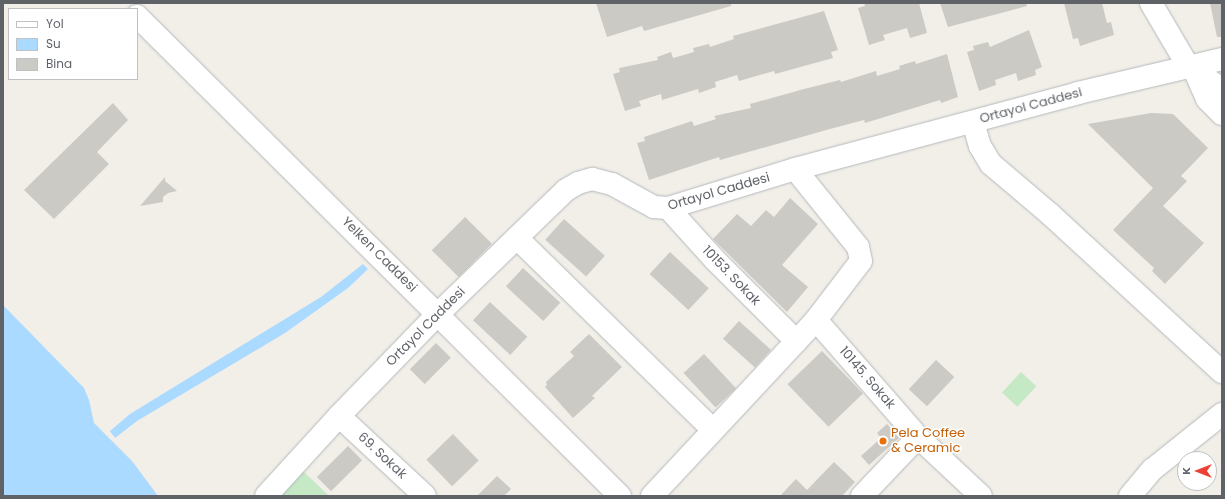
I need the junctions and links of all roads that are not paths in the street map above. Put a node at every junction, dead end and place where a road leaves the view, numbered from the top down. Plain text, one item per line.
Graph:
1 (1151, 3) edge
2 (138, 17) edge
3 (1222, 59) edge
4 (1192, 70) junction
5 (1222, 89) edge
6 (1222, 114) edge
7 (973, 122) junction
8 (796, 169) junction
9 (668, 208) junction
10 (517, 238) junction
11 (438, 314) junction
12 (816, 320) junction
13 (796, 341) junction
14 (1222, 372) edge
15 (1222, 414) edge
16 (339, 416) junction
17 (713, 430) junction
18 (918, 437) junction
19 (266, 496) edge
20 (425, 496) edge
21 (620, 496) edge
22 (652, 496) edge
23 (862, 496) edge
24 (981, 496) edge
25 (1130, 496) edge

1 - 4 street
2 - 11 street, Yelken Caddesi
3 - 4 street, Ortayol Caddesi
4 - 5 street
4 - 6 street
4 - 7 street, Ortayol Caddesi
7 - 8 street, Ortayol Caddesi
7 - 14 street
8 - 9 street, Ortayol Caddesi
8 - 12 street
9 - 10 street, Ortayol Caddesi
9 - 13 street, 10153. Sokak
10 - 11 street, Ortayol Caddesi
10 - 17 street
11 - 16 street, Ortayol Caddesi
11 - 21 street, Yelken Caddesi
12 - 13 street
12 - 18 street, 10145. Sokak
13 - 17 street
15 - 25 street
16 - 19 street, Ortayol Caddesi
16 - 20 street, 69. Sokak
17 - 22 street
18 - 23 street
18 - 24 street, 10145. Sokak

